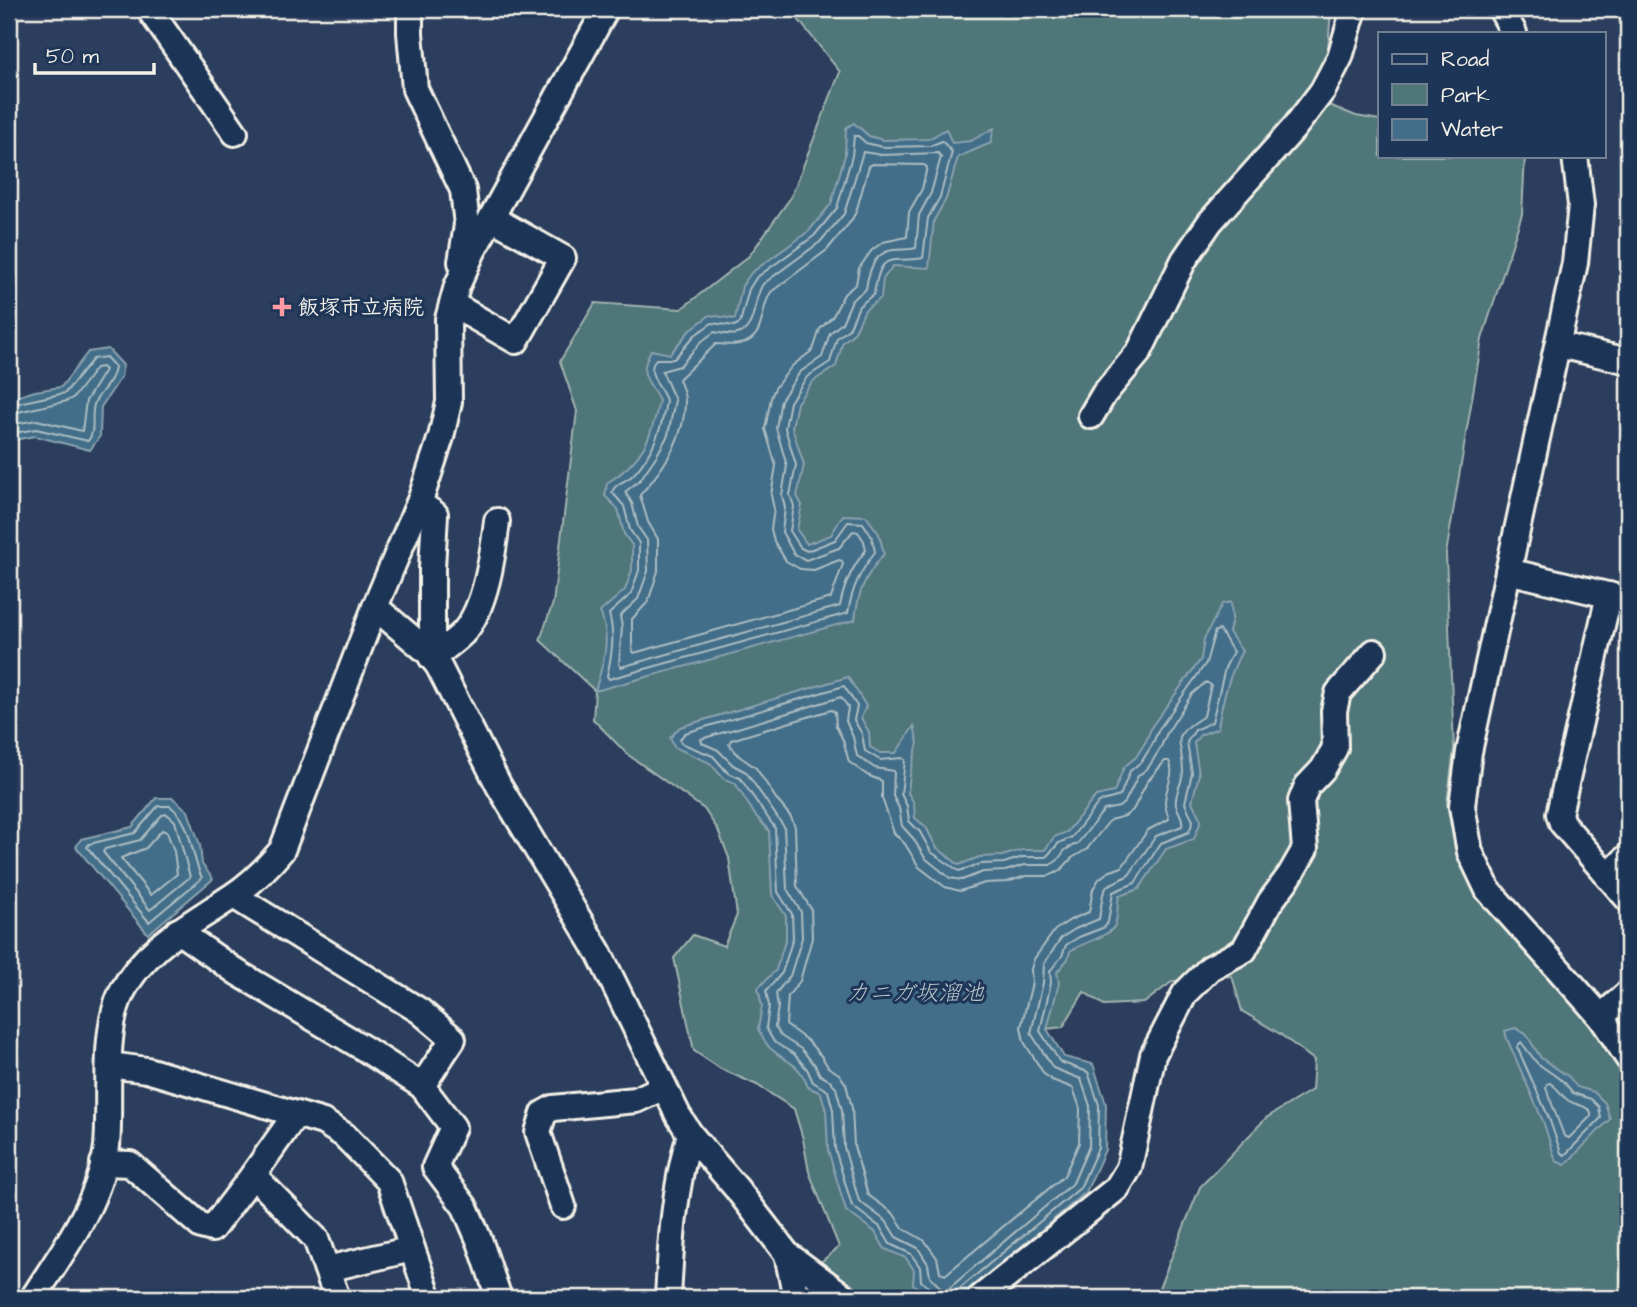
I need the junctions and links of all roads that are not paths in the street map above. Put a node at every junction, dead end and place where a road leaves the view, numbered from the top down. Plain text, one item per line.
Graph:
1 (149, 9) edge
2 (411, 9) edge
3 (606, 9) edge
4 (1354, 9) edge
5 (1501, 9) edge
6 (1513, 32) edge
7 (235, 133) dead end
8 (1575, 158) edge
9 (492, 218) junction
10 (455, 295) junction
11 (1559, 345) junction
12 (1628, 361) edge
13 (1091, 416) dead end
14 (419, 503) junction
15 (497, 521) dead end
16 (1508, 571) junction
17 (1618, 598) edge
18 (375, 607) junction
19 (1374, 652) dead end
20 (432, 658) junction
21 (1628, 856) edge
22 (1608, 877) junction
23 (234, 896) junction
24 (1628, 899) edge
25 (178, 931) junction
26 (1628, 993) edge
27 (1601, 1017) junction
28 (1628, 1058) edge
29 (109, 1065) junction
30 (422, 1086) junction
31 (664, 1087) junction
32 (296, 1114) junction
33 (690, 1134) junction
34 (103, 1163) junction
35 (253, 1175) junction
36 (563, 1206) dead end
37 (412, 1249) junction
38 (787, 1254) junction
39 (327, 1269) junction
40 (33, 1298) edge
41 (337, 1298) edge
42 (429, 1298) edge
43 (499, 1298) edge
44 (668, 1298) edge
45 (796, 1298) edge
46 (846, 1298) edge
47 (980, 1298) edge

1 - 7 street
2 - 10 street
3 - 9 street
4 - 13 street
5 - 6 street
8 - 11 street
9 - 10 street
9 - 10 street
10 - 14 street
11 - 12 street
11 - 16 street
14 - 18 street
14 - 20 street
15 - 20 street
16 - 17 street
16 - 27 street
17 - 22 street
18 - 20 street
18 - 23 street
19 - 47 street
20 - 31 street
21 - 22 street
22 - 24 street
23 - 25 street
23 - 30 street
25 - 29 street
25 - 30 street
26 - 27 street
27 - 28 street
29 - 32 street
29 - 34 street
30 - 43 street
31 - 33 street
31 - 36 street
32 - 35 street
32 - 37 street
33 - 38 street
33 - 44 street
34 - 35 street
34 - 40 street
35 - 39 street
37 - 39 street
37 - 42 street
38 - 45 street
38 - 46 street
39 - 41 street

